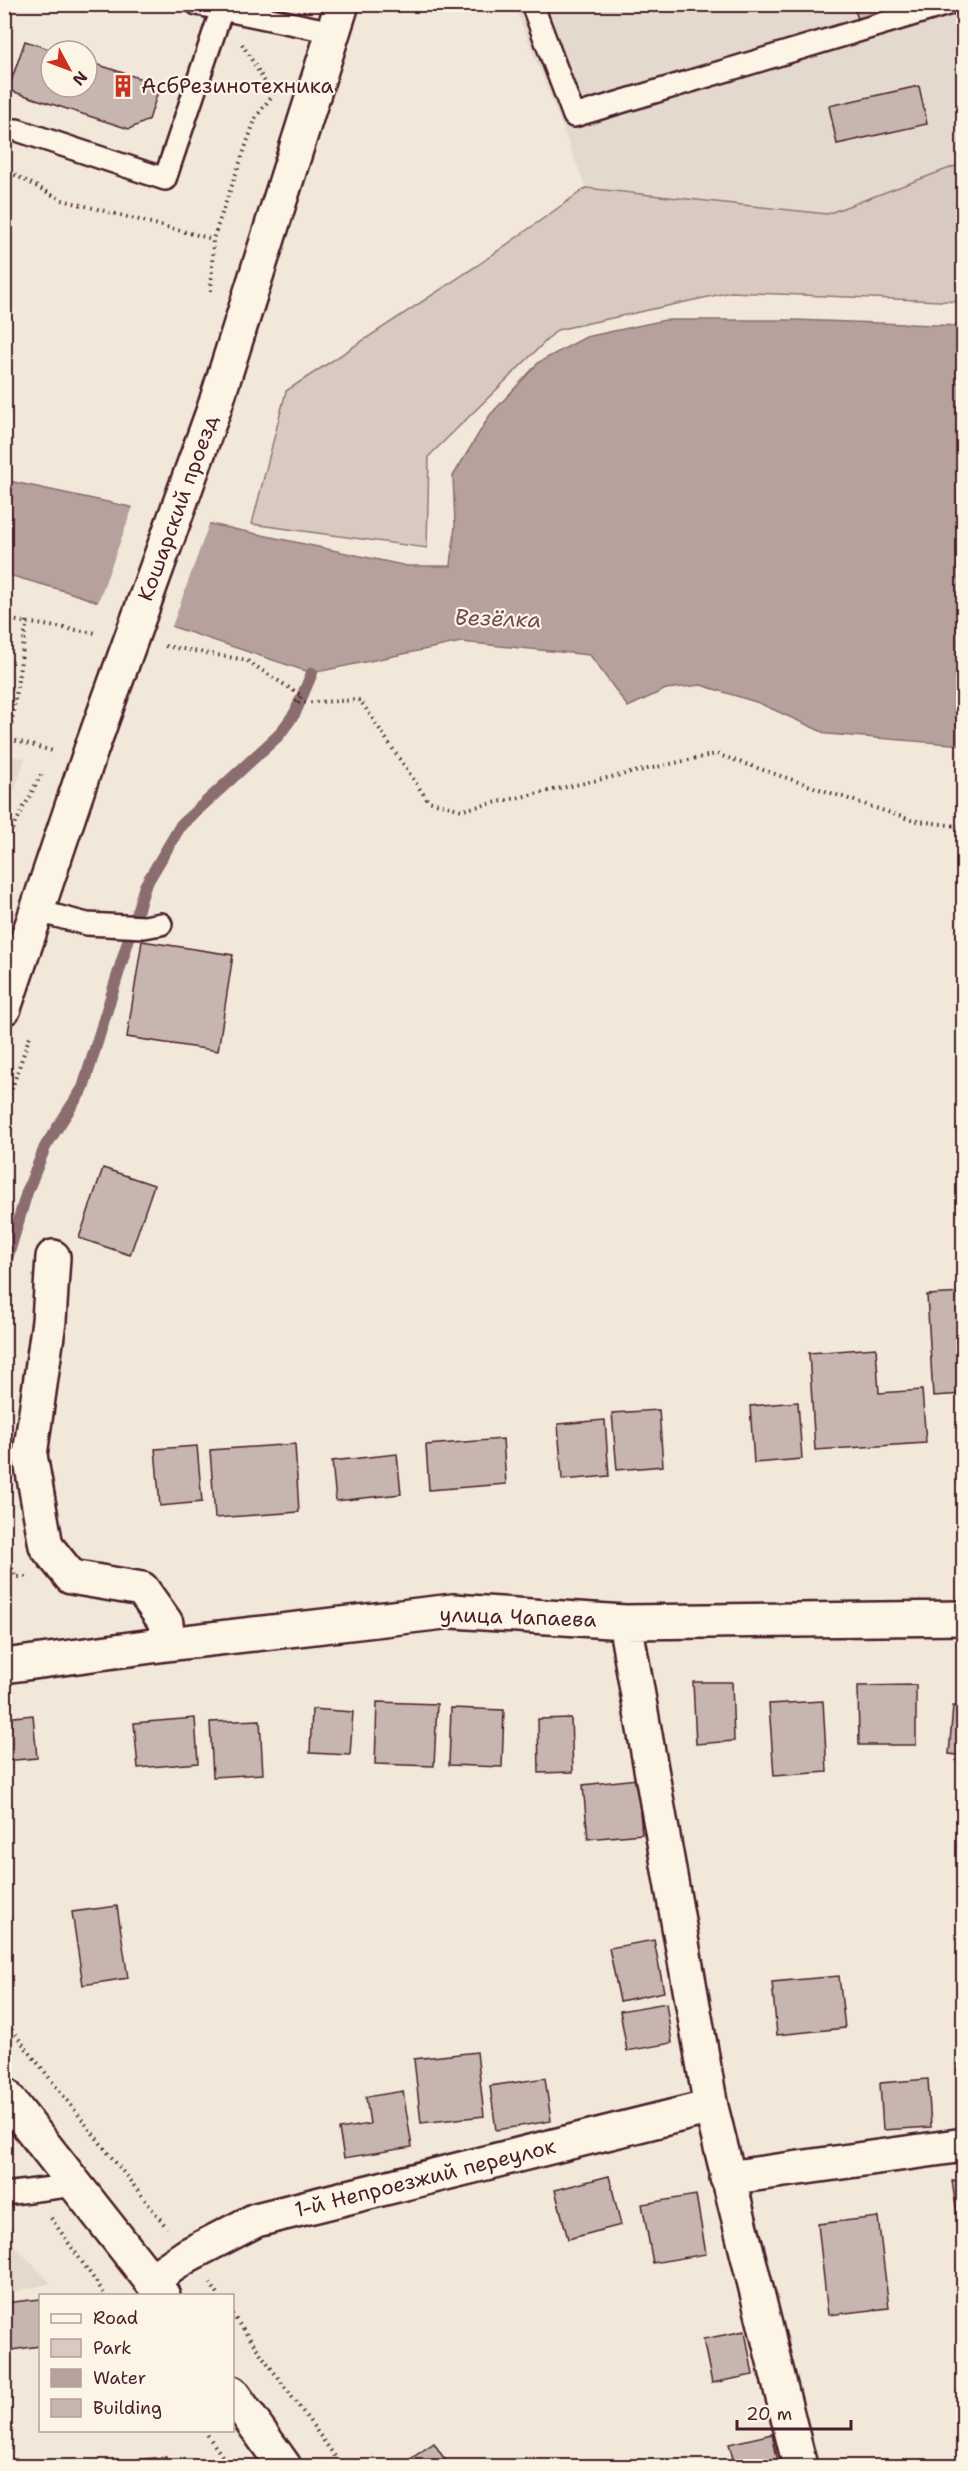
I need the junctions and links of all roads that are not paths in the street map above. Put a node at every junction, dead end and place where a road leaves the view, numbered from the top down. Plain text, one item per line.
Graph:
1 (197, 4) edge
2 (532, 4) edge
3 (948, 4) edge
4 (222, 9) junction
5 (337, 18) edge
6 (17, 130) dead end
7 (37, 911) junction
8 (152, 926) dead end
9 (4, 1008) edge
10 (52, 1257) dead end
11 (963, 1618) edge
12 (625, 1622) junction
13 (167, 1644) junction
14 (4, 1666) edge
15 (4, 2094) edge
16 (711, 2107) junction
17 (963, 2145) edge
18 (727, 2178) junction
19 (76, 2185) junction
20 (4, 2194) edge
21 (157, 2288) edge
22 (234, 2396) edge
23 (284, 2466) edge
24 (800, 2466) edge

1 - 4 lane
2 - 3 lane
4 - 5 lane
4 - 6 lane
5 - 7 street, Кошарский проезд, bridge
7 - 8 lane
7 - 9 street, Кошарский проезд
10 - 13 street
11 - 12 street, улица Чапаева
12 - 13 street, улица Чапаева
12 - 16 street
13 - 14 street, улица Чапаева
15 - 19 street
16 - 18 street
16 - 21 street, 1-й Непроезжий переулок
17 - 18 street
18 - 24 street
19 - 20 lane
19 - 21 street
22 - 23 street

